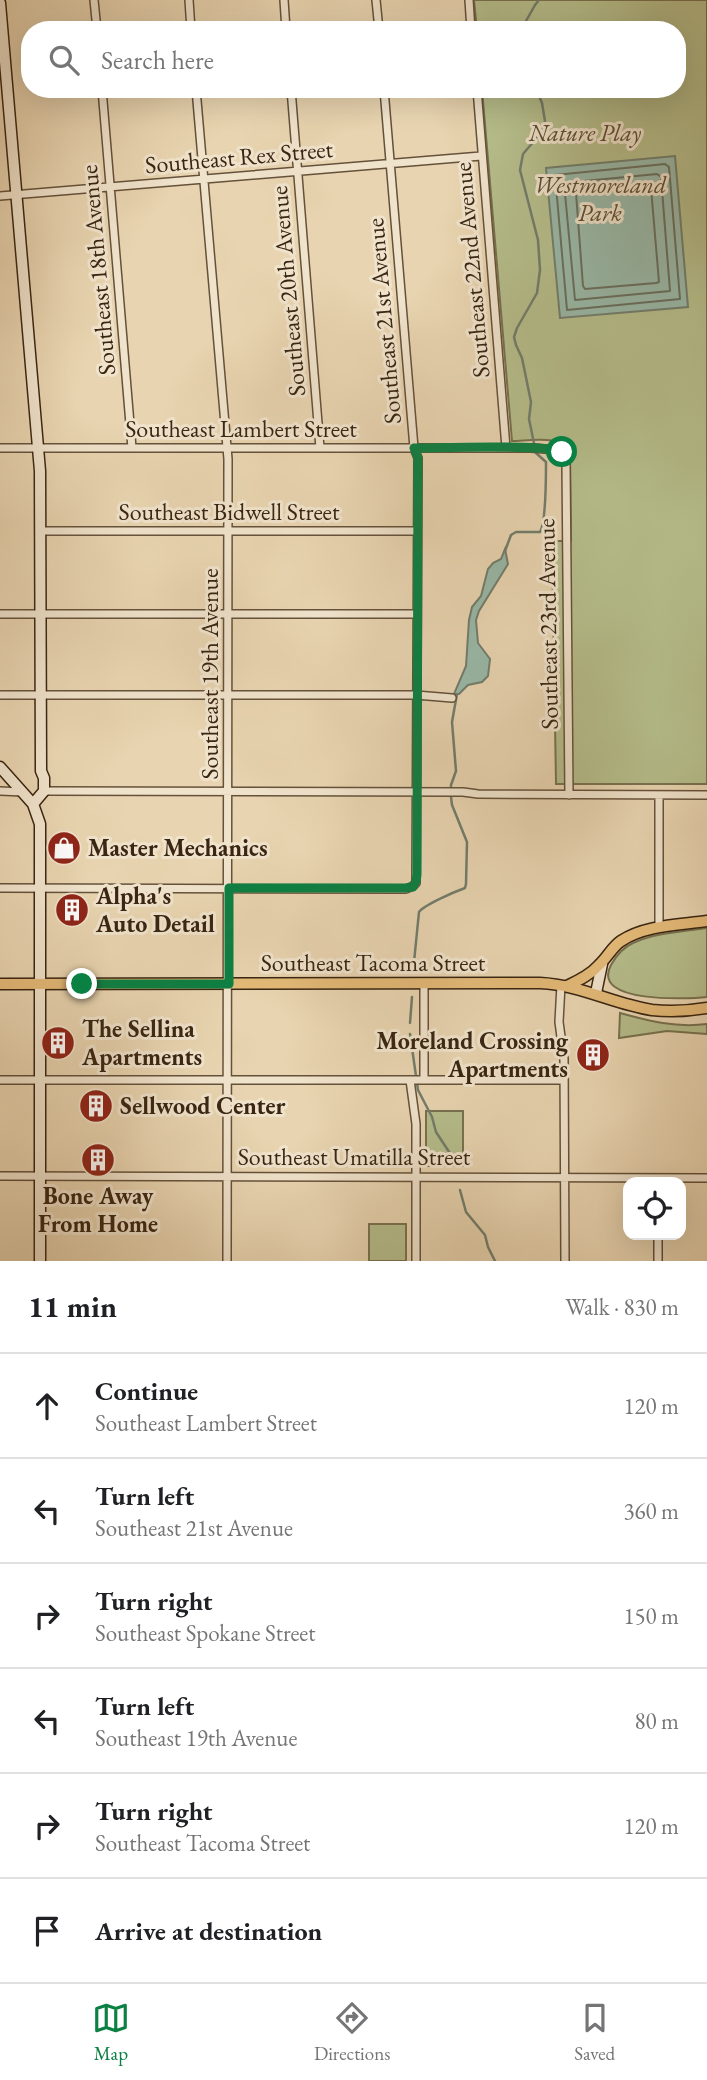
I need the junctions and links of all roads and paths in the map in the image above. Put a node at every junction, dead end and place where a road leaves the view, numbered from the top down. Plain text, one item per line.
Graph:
1 (94, 0) edge
2 (189, 0) edge
3 (284, 0) edge
4 (376, 0) edge
5 (468, 0) edge
6 (0, 4) edge
7 (96, 21) edge
8 (190, 21) edge
9 (285, 21) edge
10 (378, 21) edge
11 (470, 21) edge
12 (103, 98) edge
13 (198, 98) edge
14 (292, 98) edge
15 (385, 98) edge
16 (478, 98) edge
17 (481, 156) junction
18 (390, 164) junction
19 (298, 172) junction
20 (204, 179) junction
21 (110, 187) junction
22 (16, 195) junction
23 (0, 196) edge
24 (0, 448) edge
25 (414, 448) junction
26 (506, 448) junction
27 (38, 449) junction
28 (132, 449) junction
29 (227, 449) junction
30 (320, 449) junction
31 (564, 454) joint
32 (41, 531) junction
33 (417, 531) junction
34 (229, 532) junction
35 (41, 613) junction
36 (0, 614) edge
37 (229, 614) junction
38 (418, 614) junction
39 (0, 695) edge
40 (41, 695) junction
41 (416, 695) junction
42 (229, 696) junction
43 (452, 698) dead end
44 (0, 767) edge
45 (41, 771) junction
46 (44, 791) junction
47 (229, 791) junction
48 (0, 792) edge
49 (23, 792) junction
50 (417, 792) junction
51 (569, 795) junction
52 (659, 795) junction
53 (707, 795) edge
54 (33, 804) junction
55 (0, 888) edge
56 (41, 888) junction
57 (229, 888) junction
58 (707, 921) edge
59 (659, 928) junction
60 (601, 964) junction
61 (0, 984) edge
62 (41, 984) junction
63 (229, 984) junction
64 (424, 984) junction
65 (564, 985) junction
66 (596, 993) junction
67 (707, 1008) edge
68 (0, 1080) edge
69 (41, 1080) junction
70 (229, 1080) junction
71 (410, 1080) junction
72 (422, 1080) junction
73 (564, 1080) junction
74 (0, 1176) edge
75 (40, 1176) junction
76 (228, 1176) junction
77 (416, 1176) junction
78 (565, 1177) junction
79 (707, 1178) edge
80 (623, 1179) edge
81 (686, 1179) edge
82 (658, 1240) edge
83 (40, 1261) edge
84 (228, 1261) edge
85 (416, 1261) edge
86 (565, 1261) edge
87 (658, 1261) edge

1 - 7 street
2 - 8 street
3 - 9 street
4 - 10 street
5 - 11 street
6 - 22 street
12 - 21 street, Southeast 18th Avenue
13 - 20 street, Southeast 19th Avenue
14 - 19 street, Southeast 20th Avenue
15 - 18 street, Southeast 21st Avenue
16 - 17 street, Southeast 22nd Avenue
17 - 18 street, Southeast Rex Street
17 - 26 street, Southeast 22nd Avenue
18 - 19 street, Southeast Rex Street
18 - 25 street, Southeast 21st Avenue
19 - 20 street, Southeast Rex Street
19 - 30 street, Southeast 20th Avenue
20 - 21 street, Southeast Rex Street
20 - 29 street, Southeast 19th Avenue
21 - 22 street, Southeast Rex Street
21 - 28 street, Southeast 18th Avenue
22 - 23 street, Southeast Rex Street
22 - 27 street
24 - 27 street, Southeast Lambert Street
25 - 26 street, Southeast Lambert Street
25 - 30 street, Southeast Lambert Street
25 - 33 street, Southeast 21st Avenue
26 - 31 street, Southeast Lambert Street
27 - 28 street, Southeast Lambert Street
27 - 32 street
28 - 29 street, Southeast Lambert Street
29 - 30 street, Southeast Lambert Street
29 - 34 street, Southeast 19th Avenue
31 - 51 street, Southeast 23rd Avenue
32 - 34 street, Southeast Bidwell Street
32 - 35 street
33 - 34 street, Southeast Bidwell Street
33 - 38 street, Southeast 21st Avenue
34 - 37 street, Southeast 19th Avenue
35 - 36 street
35 - 37 street
35 - 40 street
37 - 38 street
37 - 42 street, Southeast 19th Avenue
38 - 41 street, Southeast 21st Avenue
39 - 40 street
40 - 42 street
40 - 45 street
41 - 42 street
41 - 43 street
41 - 50 street, Southeast 21st Avenue
42 - 47 street, Southeast 19th Avenue
44 - 49 street
45 - 46 street
45 - 49 street
46 - 47 street
46 - 54 street
47 - 50 street
47 - 57 street, Southeast 19th Avenue
48 - 49 street
49 - 54 street
50 - 51 street
50 - 57 street, Southeast 21st Avenue
51 - 52 street
52 - 53 street
52 - 59 street
54 - 56 street
55 - 56 street
56 - 57 street
56 - 62 street
57 - 63 street, Southeast 19th Avenue
58 - 59 main road
59 - 60 main road
60 - 65 main road
60 - 66 street
61 - 62 main road, Southeast Tacoma Street
62 - 63 main road, Southeast Tacoma Street
62 - 69 street
63 - 64 main road, Southeast Tacoma Street
63 - 70 street, Southeast 19th Avenue
64 - 65 main road, Southeast Tacoma Street
64 - 72 street
65 - 66 main road, Southeast Tacoma Street
65 - 73 street
66 - 67 main road, Southeast Tacoma Street
68 - 69 street
69 - 70 street
69 - 75 street
70 - 71 street
70 - 76 street, Southeast 19th Avenue
71 - 72 street
71 - 77 street
72 - 73 street
73 - 78 street
74 - 75 street, Southeast Umatilla Street
75 - 76 street, Southeast Umatilla Street
75 - 83 street
76 - 77 street, Southeast Umatilla Street
76 - 84 street, Southeast 19th Avenue
77 - 78 street, Southeast Umatilla Street
77 - 85 street
78 - 80 street, Southeast Umatilla Street
78 - 86 street
79 - 81 street, Southeast Umatilla Street
82 - 87 street

